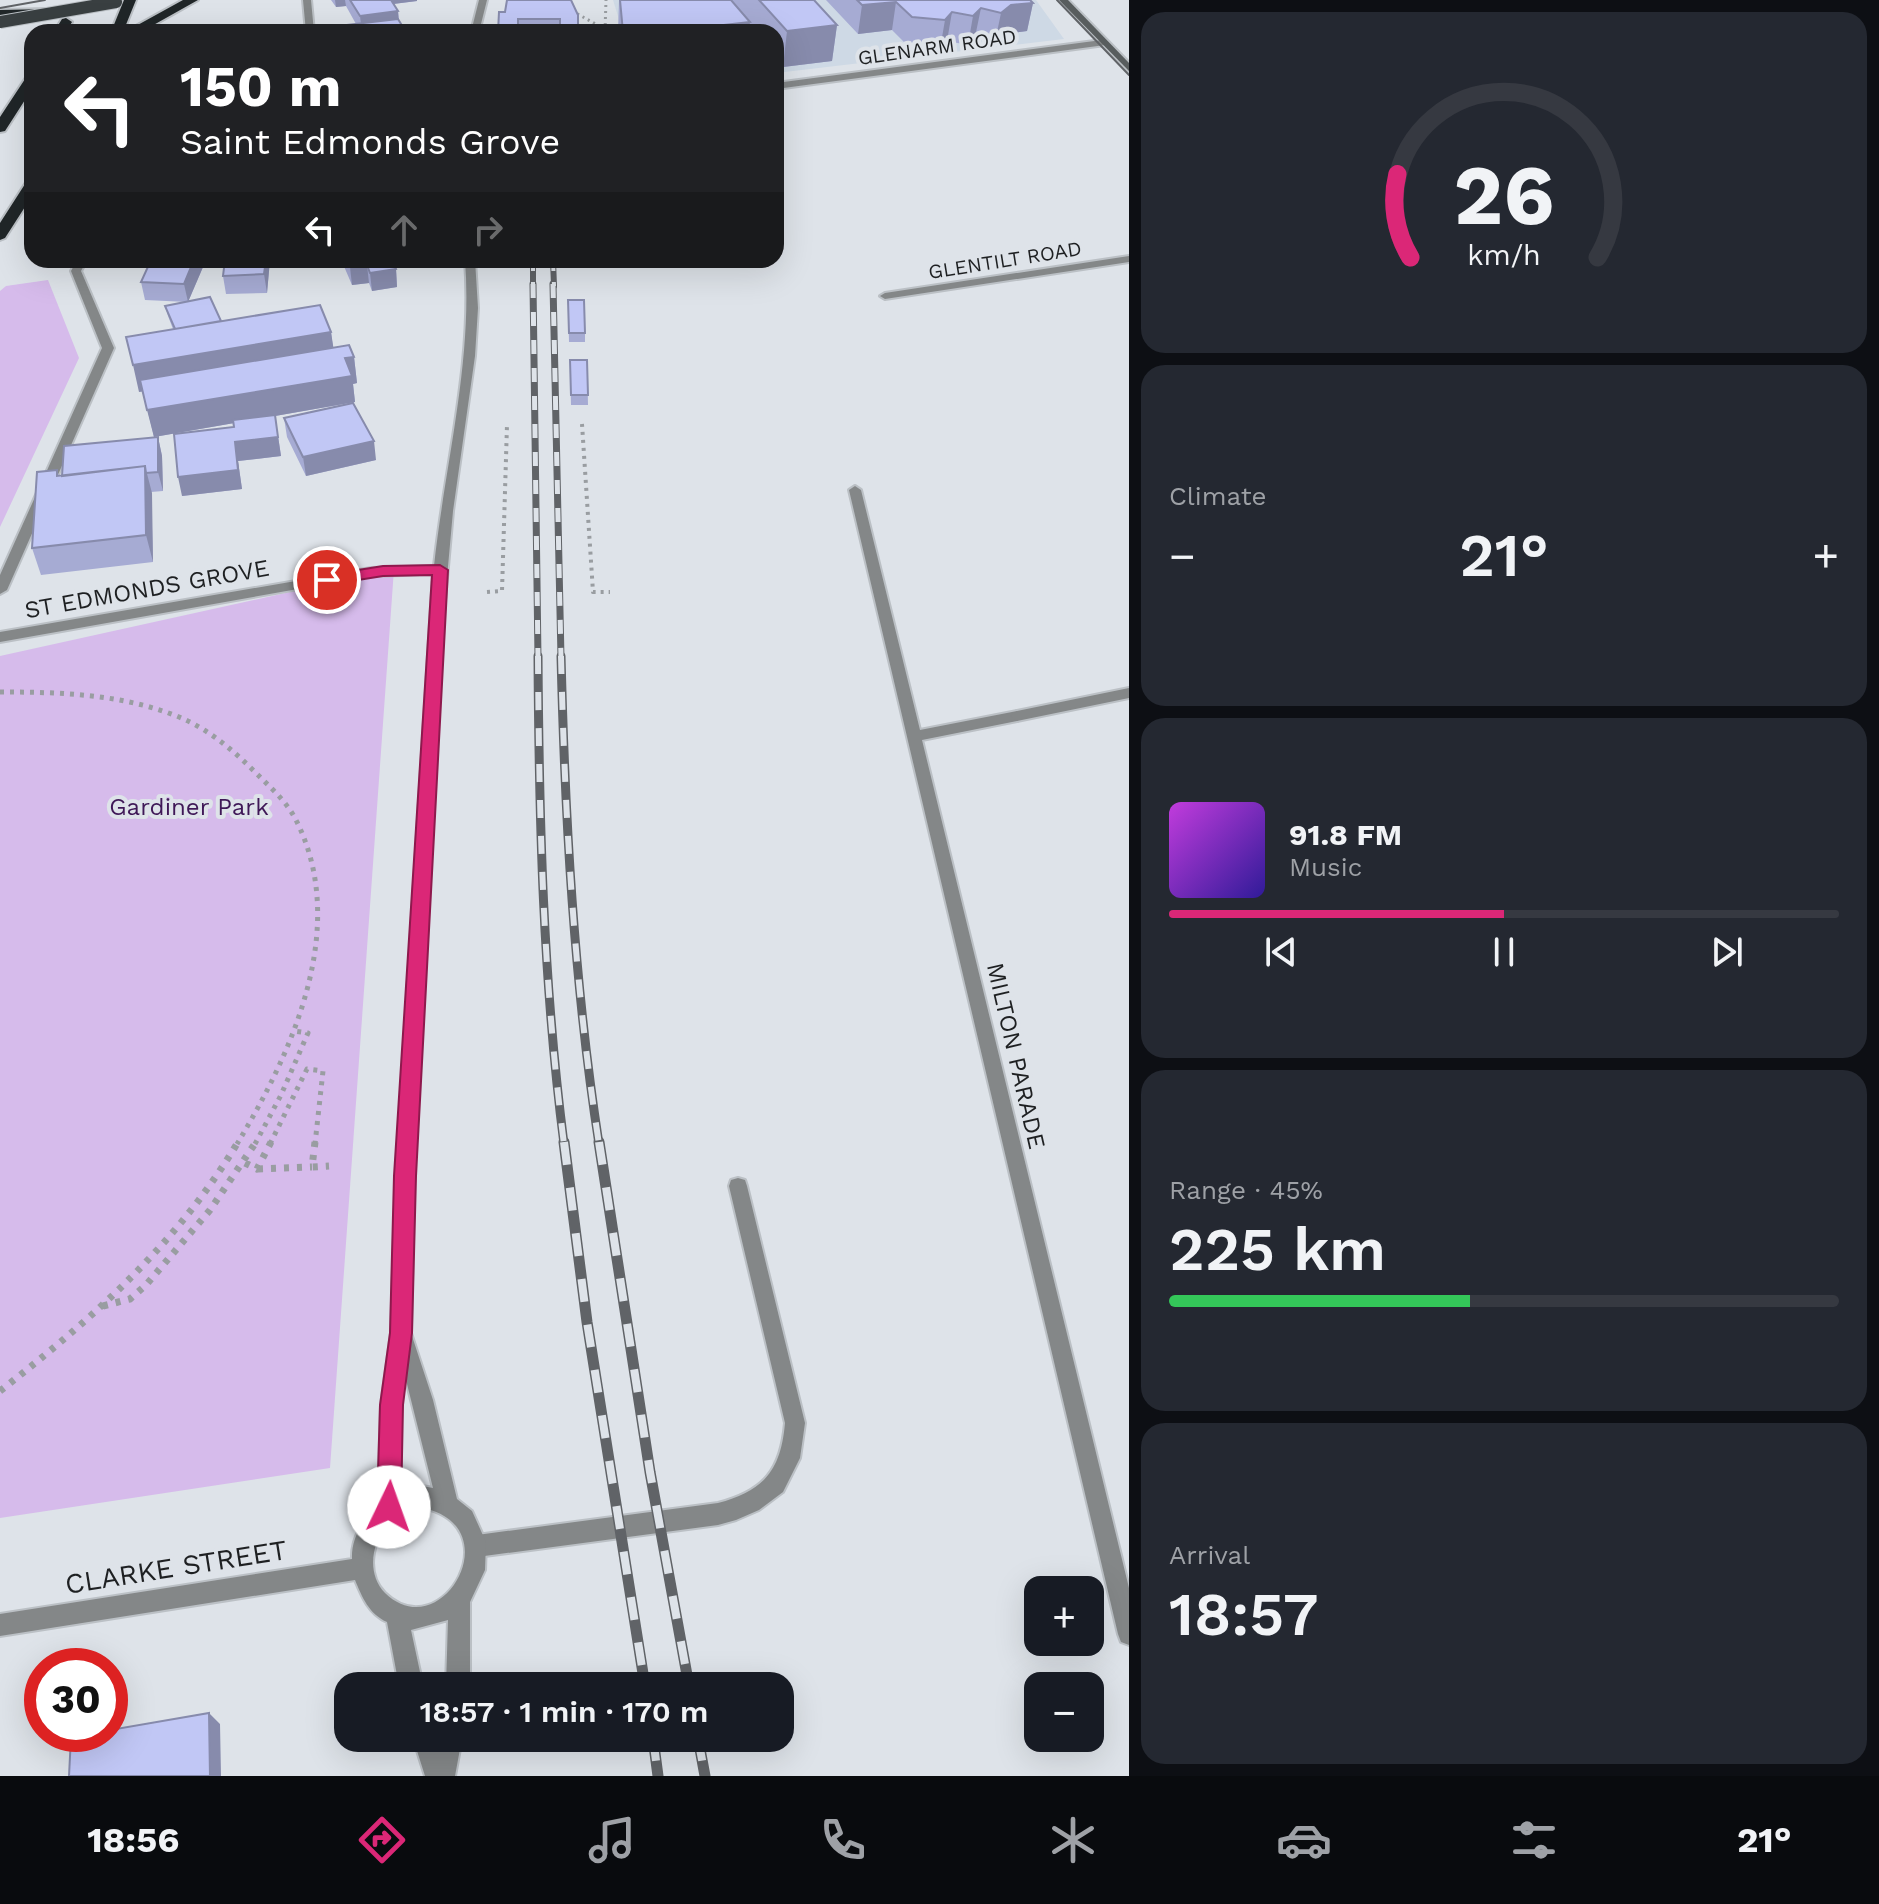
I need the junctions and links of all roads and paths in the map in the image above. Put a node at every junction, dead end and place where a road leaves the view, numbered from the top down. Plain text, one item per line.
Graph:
1 (192, 0) edge
2 (307, 0) edge
3 (483, 0) edge
4 (606, 0) edge
5 (1063, 0) edge
6 (123, 1) edge
7 (572, 11) edge
8 (50, 13) junction
9 (0, 14) edge
10 (0, 22) edge
11 (119, 24) edge
12 (146, 24) edge
13 (309, 24) edge
14 (477, 24) edge
15 (596, 24) edge
16 (605, 24) edge
17 (1102, 43) junction
18 (1129, 68) edge
19 (784, 85) edge
20 (24, 91) edge
21 (0, 128) edge
22 (24, 197) edge
23 (0, 235) edge
24 (1129, 259) edge
25 (78, 268) edge
26 (470, 268) edge
27 (885, 296) dead end
28 (582, 424) dead end
29 (507, 425) dead end
30 (855, 490) dead end
31 (440, 570) junction
32 (0, 590) edge
33 (487, 592) dead end
34 (610, 592) dead end
35 (0, 637) edge
36 (0, 692) edge
37 (1129, 693) edge
38 (915, 736) junction
39 (294, 1031) junction
40 (245, 1163) junction
41 (329, 1166) dead end
42 (312, 1167) junction
43 (257, 1169) junction
44 (738, 1186) dead end
45 (102, 1306) junction
46 (401, 1333) junction
47 (0, 1391) edge
48 (447, 1502) junction
49 (389, 1507) junction
50 (477, 1546) junction
51 (362, 1568) junction
52 (459, 1600) junction
53 (397, 1615) junction
54 (0, 1625) edge
55 (1129, 1634) edge
56 (408, 1672) edge
57 (458, 1672) edge
58 (431, 1752) edge
59 (446, 1752) edge
60 (440, 1776) edge

1 - 12 highway
2 - 13 street
3 - 14 street
4 - 16 path
5 - 17 main road
6 - 8 main road, bridge
6 - 11 highway
7 - 15 path
8 - 9 highway, bridge
8 - 10 main road, bridge
17 - 18 main road
17 - 19 street, GLENARM ROAD
20 - 21 highway
22 - 23 highway
24 - 27 street, GLENTILT ROAD
25 - 32 street
26 - 31 street
28 - 34 path
29 - 33 path
30 - 38 street, MILTON PARADE
31 - 35 street, ST EDMONDS GROVE
31 - 46 street
36 - 39 path
37 - 38 street
38 - 55 street, MILTON PARADE
39 - 40 path
39 - 45 path
40 - 43 path
40 - 45 path
41 - 42 path
42 - 43 path
42 - 43 path
44 - 50 street
45 - 47 path
46 - 48 street
46 - 49 street
48 - 49 street
48 - 50 street
49 - 51 street
50 - 52 street
51 - 53 street
51 - 54 street, CLARKE STREET
52 - 53 street
52 - 57 street
53 - 56 street
58 - 60 street
59 - 60 street

